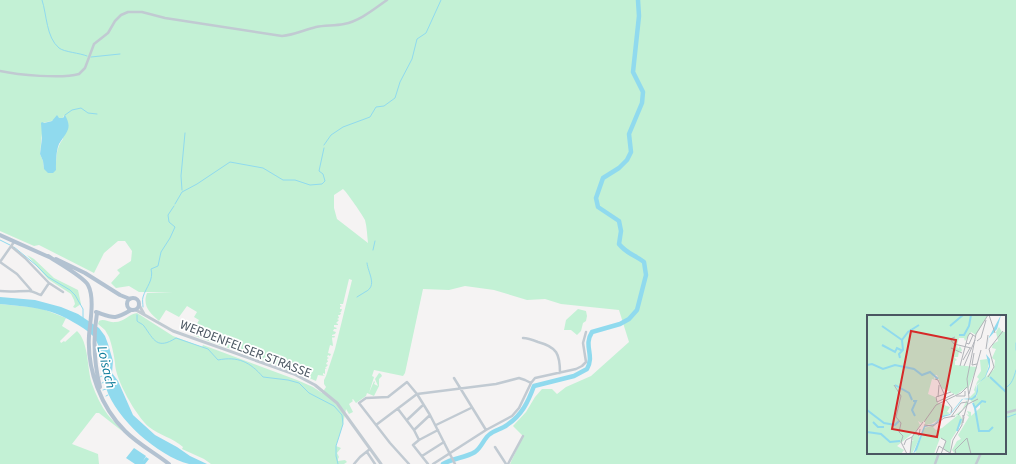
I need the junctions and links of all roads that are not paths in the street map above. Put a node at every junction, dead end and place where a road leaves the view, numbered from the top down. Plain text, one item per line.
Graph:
1 (387, 0) edge
2 (0, 71) edge
3 (0, 235) edge
4 (14, 241) junction
5 (12, 247) junction
6 (48, 256) junction
7 (0, 262) edge
8 (49, 283) junction
9 (31, 290) junction
10 (0, 291) edge
11 (63, 292) dead end
12 (120, 295) junction
13 (130, 299) junction
14 (127, 305) junction
15 (139, 305) junction
16 (133, 310) junction
17 (95, 312) junction
18 (144, 314) junction
19 (106, 315) junction
20 (123, 315) junction
21 (90, 320) junction
22 (96, 323) junction
23 (586, 332) dead end
24 (522, 338) dead end
25 (560, 372) junction
26 (454, 378) dead end
27 (531, 383) junction
28 (460, 388) junction
29 (417, 394) junction
30 (102, 397) junction
31 (423, 405) junction
32 (471, 408) junction
33 (398, 409) junction
34 (1016, 410) edge
35 (1006, 413) edge
36 (430, 415) junction
37 (407, 420) junction
38 (376, 425) junction
39 (436, 425) junction
40 (414, 430) junction
41 (438, 430) junction
42 (486, 430) junction
43 (523, 436) dead end
44 (419, 440) junction
45 (444, 442) junction
46 (495, 447) dead end
47 (370, 449) junction
48 (367, 452) junction
49 (450, 453) junction
50 (939, 454) edge
51 (981, 454) edge
52 (422, 456) junction
53 (168, 463) edge
54 (354, 464) edge
55 (375, 464) edge
56 (381, 464) edge
57 (409, 464) edge
58 (428, 464) edge
59 (433, 464) edge
60 (455, 464) edge
61 (507, 464) edge
62 (935, 464) edge
63 (976, 464) edge

1 - 2 street
3 - 4 main road
4 - 5 street
4 - 6 main road
5 - 7 street
5 - 8 street
6 - 12 main road
6 - 21 main road
7 - 9 street
8 - 9 street
8 - 11 street
9 - 10 street
12 - 13 main road
12 - 14 main road
13 - 14 main road
13 - 15 main road
14 - 16 main road
14 - 20 main road
15 - 16 main road
15 - 18 street
16 - 18 street, WERDENFELSER STRASSE
16 - 20 main road
17 - 19 main road
17 - 21 main road
17 - 22 main road
18 - 47 street, WERDENFELSER STRASSE
19 - 20 main road
19 - 22 main road
21 - 30 main road
22 - 30 main road
23 - 25 street
24 - 25 street
25 - 27 street
26 - 28 street
27 - 28 street
27 - 42 street
28 - 29 street
28 - 32 street
29 - 31 street
29 - 33 street
29 - 38 street
30 - 53 main road
31 - 36 street
31 - 37 street
32 - 39 street
32 - 42 street
33 - 37 street
33 - 38 street
34 - 35 street
36 - 39 street
36 - 40 street
37 - 40 street
38 - 57 street
39 - 41 street
40 - 44 street
41 - 44 street
41 - 45 street
42 - 49 street
43 - 61 street
44 - 52 street
45 - 49 street
45 - 52 street
46 - 61 street
47 - 48 street
47 - 56 street, WERDENFELSER STRASSE
48 - 54 street
48 - 55 street
49 - 59 street
49 - 60 street
50 - 62 street
51 - 63 street
52 - 58 street

